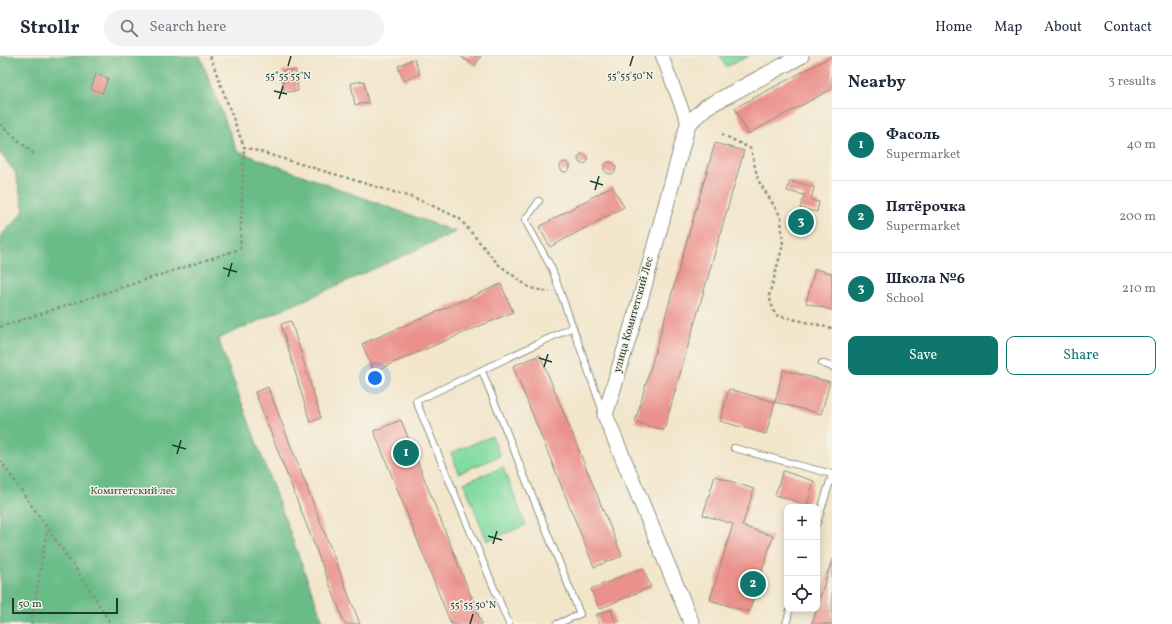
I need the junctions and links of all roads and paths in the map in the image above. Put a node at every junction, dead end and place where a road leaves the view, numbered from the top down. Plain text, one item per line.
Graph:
1 (210, 56) edge
2 (662, 56) edge
3 (801, 56) edge
4 (0, 124) edge
5 (688, 124) junction
6 (722, 134) dead end
7 (244, 147) junction
8 (34, 154) dead end
9 (539, 201) dead end
10 (562, 294) junction
11 (0, 327) edge
12 (573, 327) junction
13 (832, 328) edge
14 (822, 363) dead end
15 (832, 367) edge
16 (482, 371) junction
17 (604, 415) junction
18 (734, 448) dead end
19 (0, 460) edge
20 (832, 474) edge
21 (820, 513) edge
22 (47, 529) junction
23 (789, 612) edge
24 (31, 624) edge
25 (111, 624) edge
26 (509, 624) edge
27 (556, 624) edge
28 (692, 624) edge
29 (786, 624) edge

1 - 7 path
2 - 5 street
3 - 5 street
4 - 8 path
5 - 17 street, улица Комитетский Лес
6 - 13 path
7 - 10 path
7 - 11 path
9 - 10 lane
10 - 12 lane
12 - 16 lane
12 - 17 lane
14 - 15 lane
16 - 26 lane
16 - 27 lane
17 - 28 street
18 - 20 lane
19 - 22 path
20 - 21 lane
22 - 24 path
22 - 25 path
23 - 29 lane

